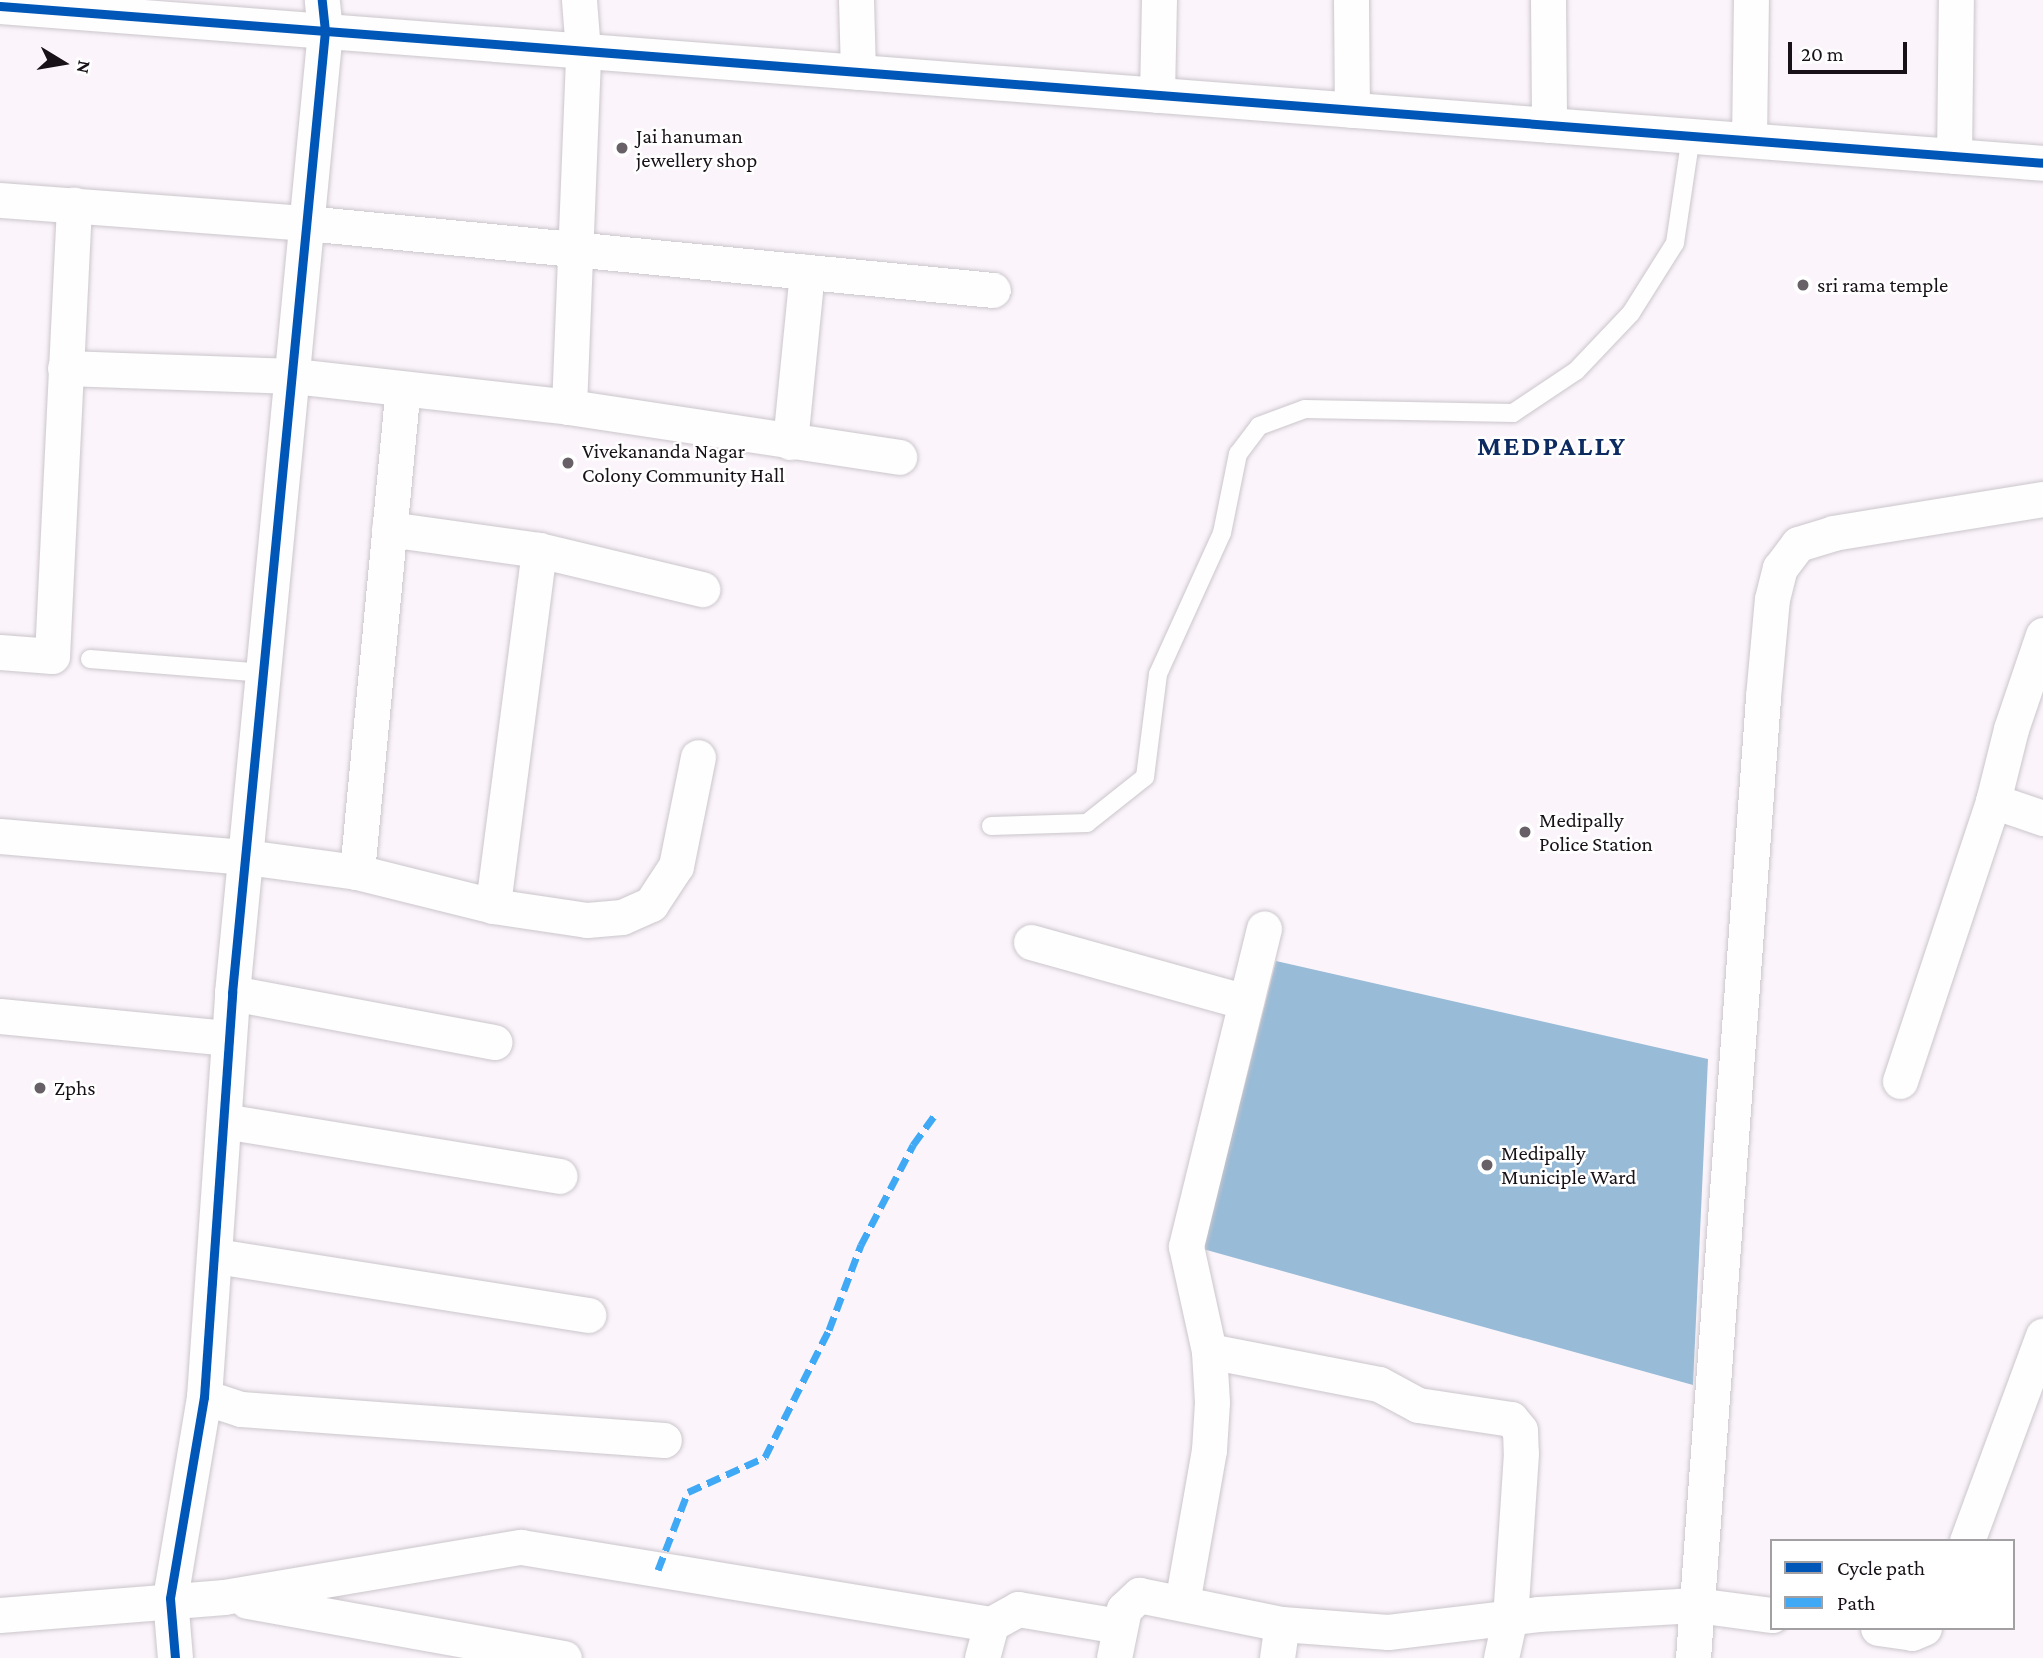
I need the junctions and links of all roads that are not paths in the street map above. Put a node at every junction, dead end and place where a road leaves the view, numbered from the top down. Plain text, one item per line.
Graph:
1 (579, 0) edge
2 (856, 0) edge
3 (1159, 0) edge
4 (1351, 0) edge
5 (1548, 0) edge
6 (1751, 0) edge
7 (1956, 0) edge
8 (52, 5) edge
9 (0, 6) edge
10 (324, 16) edge
11 (583, 51) junction
12 (858, 72) junction
13 (1157, 95) junction
14 (1352, 110) junction
15 (1549, 125) junction
16 (1691, 136) junction
17 (1749, 140) junction
18 (1954, 156) junction
19 (2043, 163) edge
20 (0, 200) edge
21 (74, 205) junction
22 (306, 223) junction
23 (576, 249) junction
24 (807, 272) junction
25 (993, 290) dead end
26 (65, 368) junction
27 (294, 376) junction
28 (403, 389) junction
29 (569, 407) junction
30 (790, 442) junction
31 (899, 457) dead end
32 (2043, 499) edge
33 (389, 529) junction
34 (539, 550) junction
35 (702, 589) dead end
36 (2043, 635) edge
37 (0, 652) edge
38 (90, 659) dead end
39 (264, 673) junction
40 (698, 757) dead end
41 (1993, 801) junction
42 (2043, 818) edge
43 (991, 826) dead end
44 (0, 836) edge
45 (246, 857) junction
46 (357, 872) junction
47 (493, 906) junction
48 (1264, 928) dead end
49 (1031, 942) dead end
50 (232, 993) junction
51 (1246, 1002) junction
52 (0, 1016) edge
53 (229, 1038) junction
54 (494, 1042) dead end
55 (1900, 1081) dead end
56 (224, 1121) junction
57 (560, 1177) dead end
58 (216, 1256) junction
59 (588, 1315) dead end
60 (2043, 1336) edge
61 (1209, 1351) junction
62 (204, 1397) junction
63 (664, 1440) dead end
64 (1968, 1539) edge
65 (224, 1597) junction
66 (170, 1598) junction
67 (1182, 1603) junction
68 (1696, 1605) junction
69 (0, 1615) edge
70 (1770, 1615) edge
71 (1510, 1617) junction
72 (991, 1624) junction
73 (1282, 1624) junction
74 (1892, 1630) edge
75 (1919, 1630) edge
76 (1116, 1642) edge
77 (175, 1658) edge
78 (564, 1658) edge
79 (982, 1658) edge
80 (1277, 1658) edge
81 (1501, 1658) edge
82 (1693, 1658) edge

1 - 11 street
2 - 12 street
3 - 13 street
4 - 14 street
5 - 15 street
6 - 17 street
7 - 18 street
8 - 9 street
8 - 10 street
10 - 11 street
10 - 22 street
11 - 12 street
11 - 23 street
12 - 13 street
13 - 14 street
14 - 15 street
15 - 16 street
16 - 17 street
16 - 43 lane
17 - 18 street
18 - 19 street
20 - 21 street
21 - 22 street
21 - 26 street
22 - 23 street
22 - 27 street
23 - 24 street
23 - 29 street
24 - 25 street
24 - 30 street
26 - 27 street
26 - 37 street
27 - 28 street
27 - 39 street
28 - 29 street
28 - 33 street
29 - 30 street
30 - 31 street
32 - 68 street
33 - 34 street
33 - 46 street
34 - 35 street
34 - 47 street
36 - 41 street
38 - 39 lane
39 - 45 street
40 - 47 street
41 - 42 street
41 - 55 street
44 - 45 street
45 - 46 street
45 - 50 street
46 - 47 street
48 - 51 street
49 - 51 street
50 - 53 street
50 - 54 street
51 - 61 street
52 - 53 street
53 - 56 street
56 - 57 street
56 - 58 street
58 - 59 street
58 - 62 street
60 - 64 street
61 - 67 street
61 - 71 street
62 - 63 street
62 - 66 street
65 - 66 street
65 - 72 street
65 - 78 street
66 - 69 street
66 - 77 street
67 - 73 street
67 - 76 street
68 - 70 street
68 - 71 street
68 - 82 street
71 - 73 street
71 - 81 street
72 - 76 street
72 - 79 street
73 - 80 street
74 - 75 street

